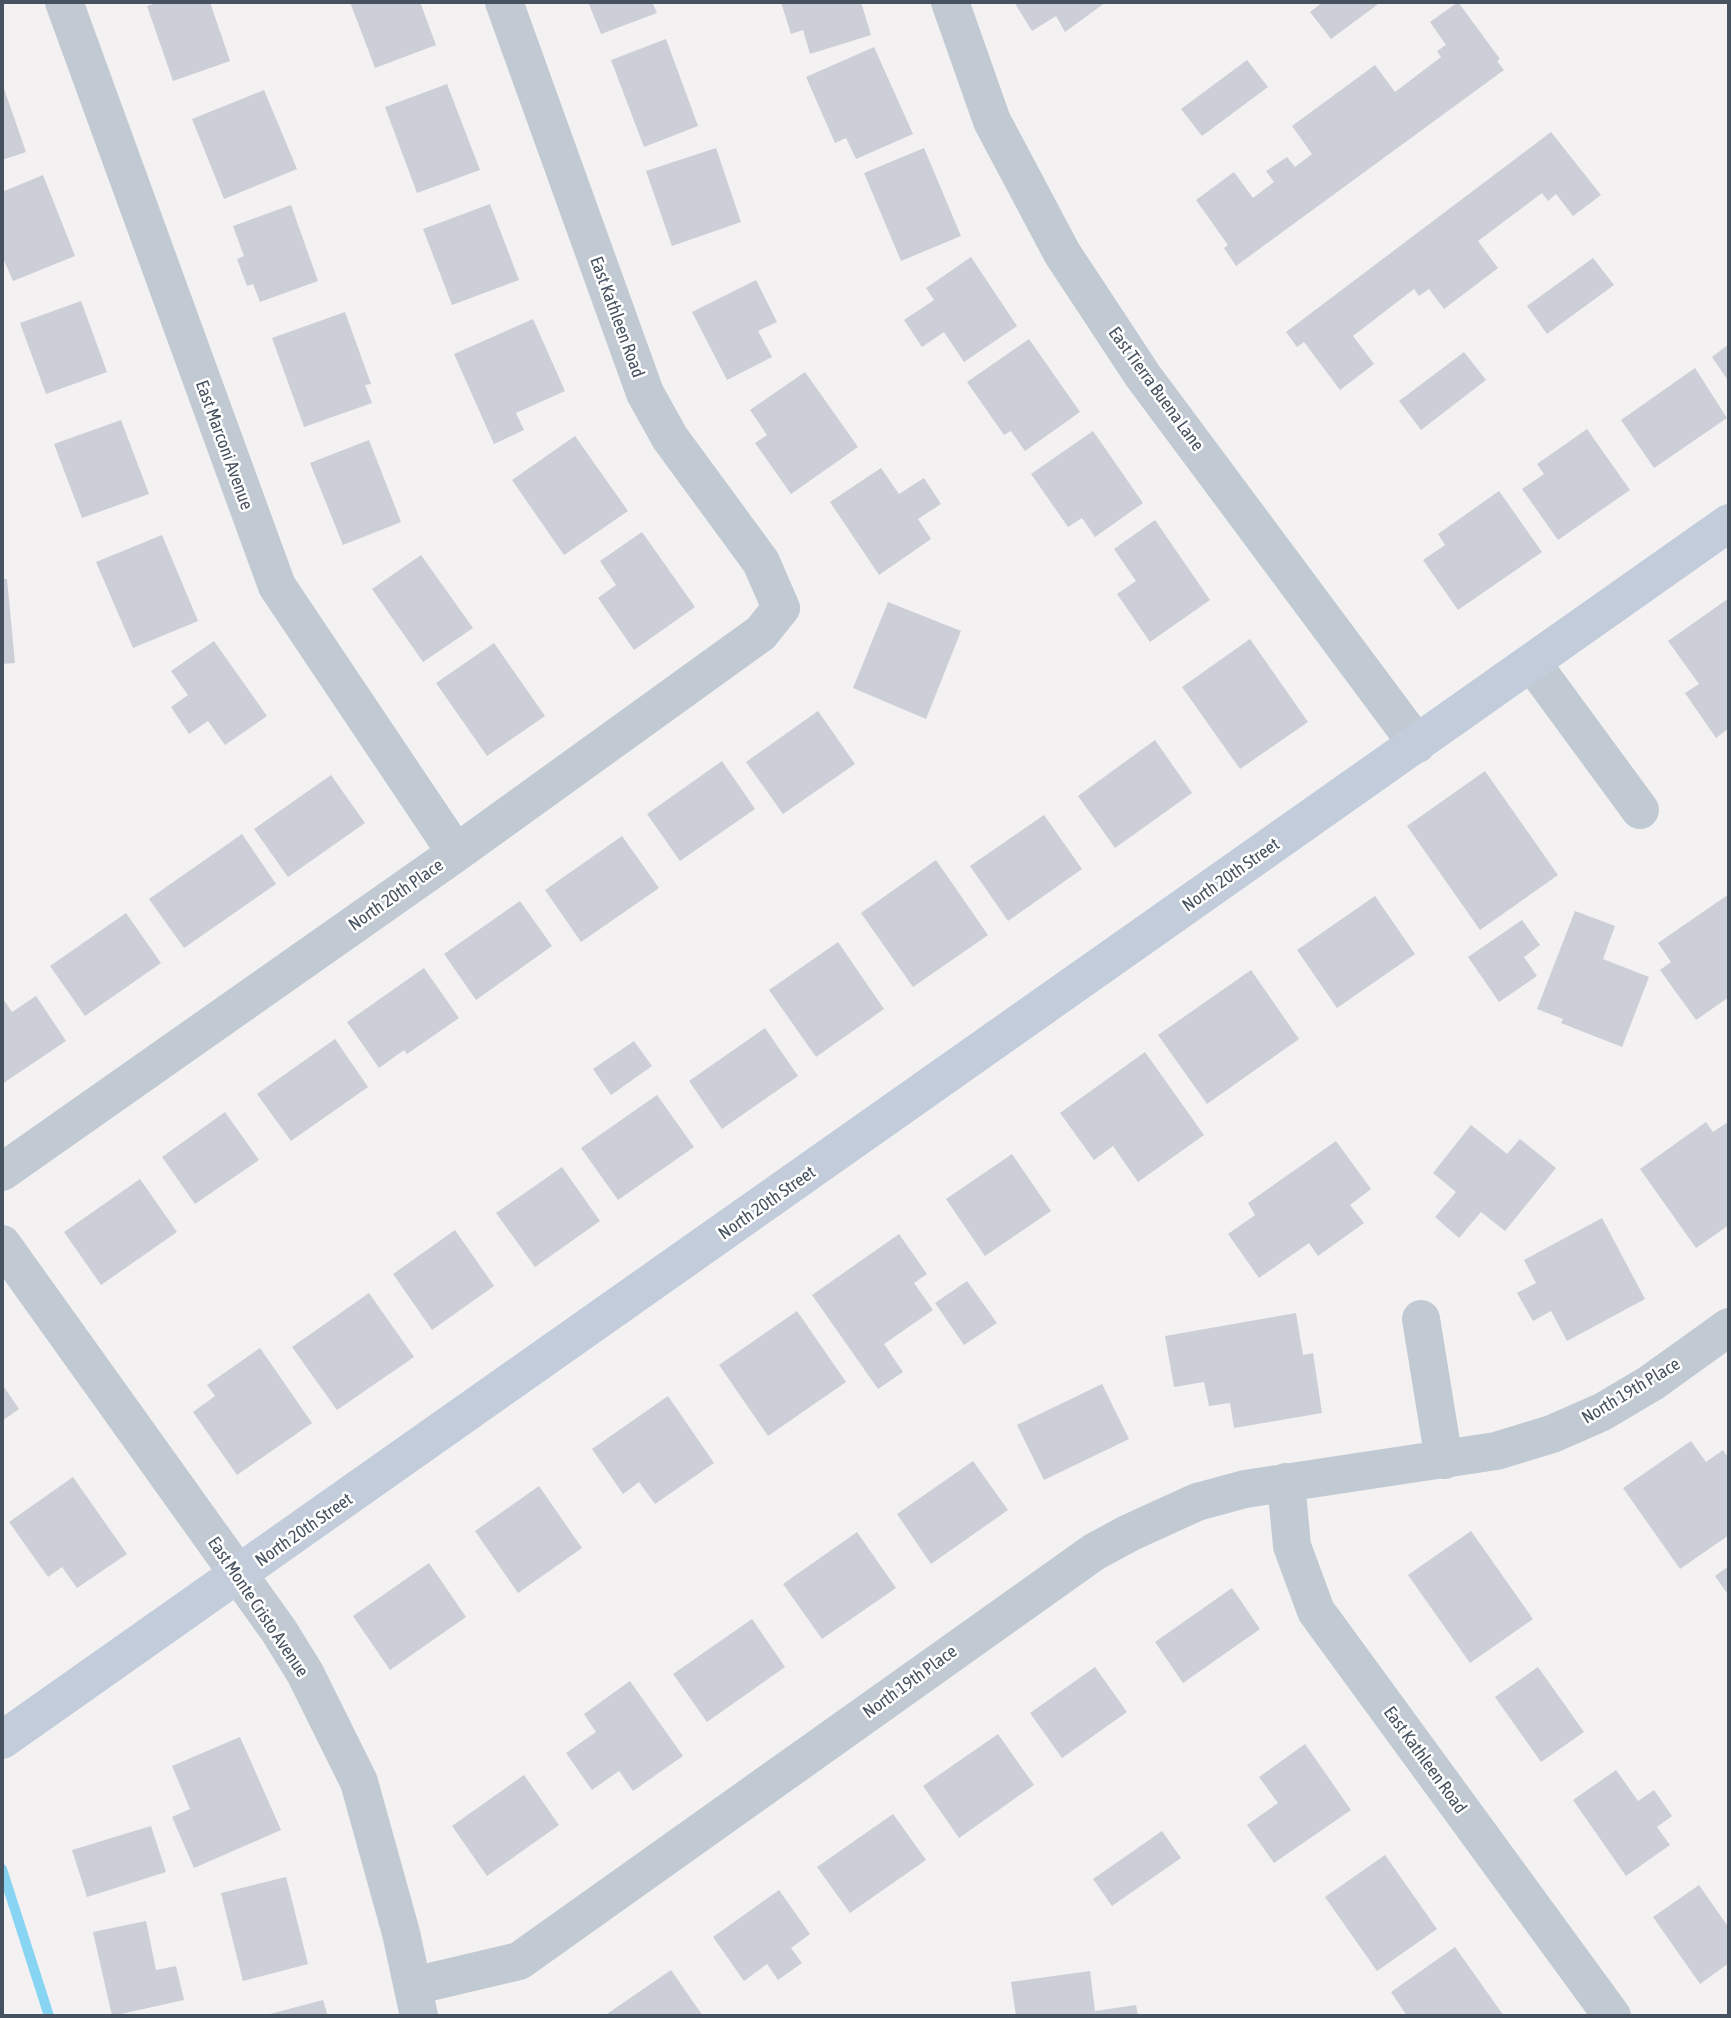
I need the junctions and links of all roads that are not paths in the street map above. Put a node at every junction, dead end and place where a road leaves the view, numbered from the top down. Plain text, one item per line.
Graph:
1 (64, 2) edge
2 (504, 2) edge
3 (950, 2) edge
4 (1729, 523) edge
5 (780, 608) joint
6 (1532, 663) junction
7 (1417, 744) junction
8 (1640, 810) dead end
9 (456, 853) junction
10 (2, 1172) edge
11 (2, 1244) edge
12 (1421, 1319) dead end
13 (1727, 1332) edge
14 (1444, 1460) junction
15 (1286, 1482) junction
16 (239, 1576) junction
17 (2, 1740) edge
18 (416, 2001) edge
19 (1612, 2016) edge

1 - 9 street, East Marconi Avenue
2 - 5 street, East Kathleen Road
3 - 7 street, East Tierra Buena Lane
4 - 6 street, North 20th Street
5 - 9 street, North 20th Place
6 - 7 street, North 20th Street
6 - 8 street
7 - 16 street, North 20th Street
9 - 10 street, North 20th Place
11 - 16 street, East Monte Cristo Avenue
12 - 14 street
13 - 14 street, North 19th Place
14 - 15 street, North 19th Place
15 - 18 street, North 19th Place
15 - 19 street, East Kathleen Road
16 - 17 street, North 20th Street
16 - 18 street, East Monte Cristo Avenue

